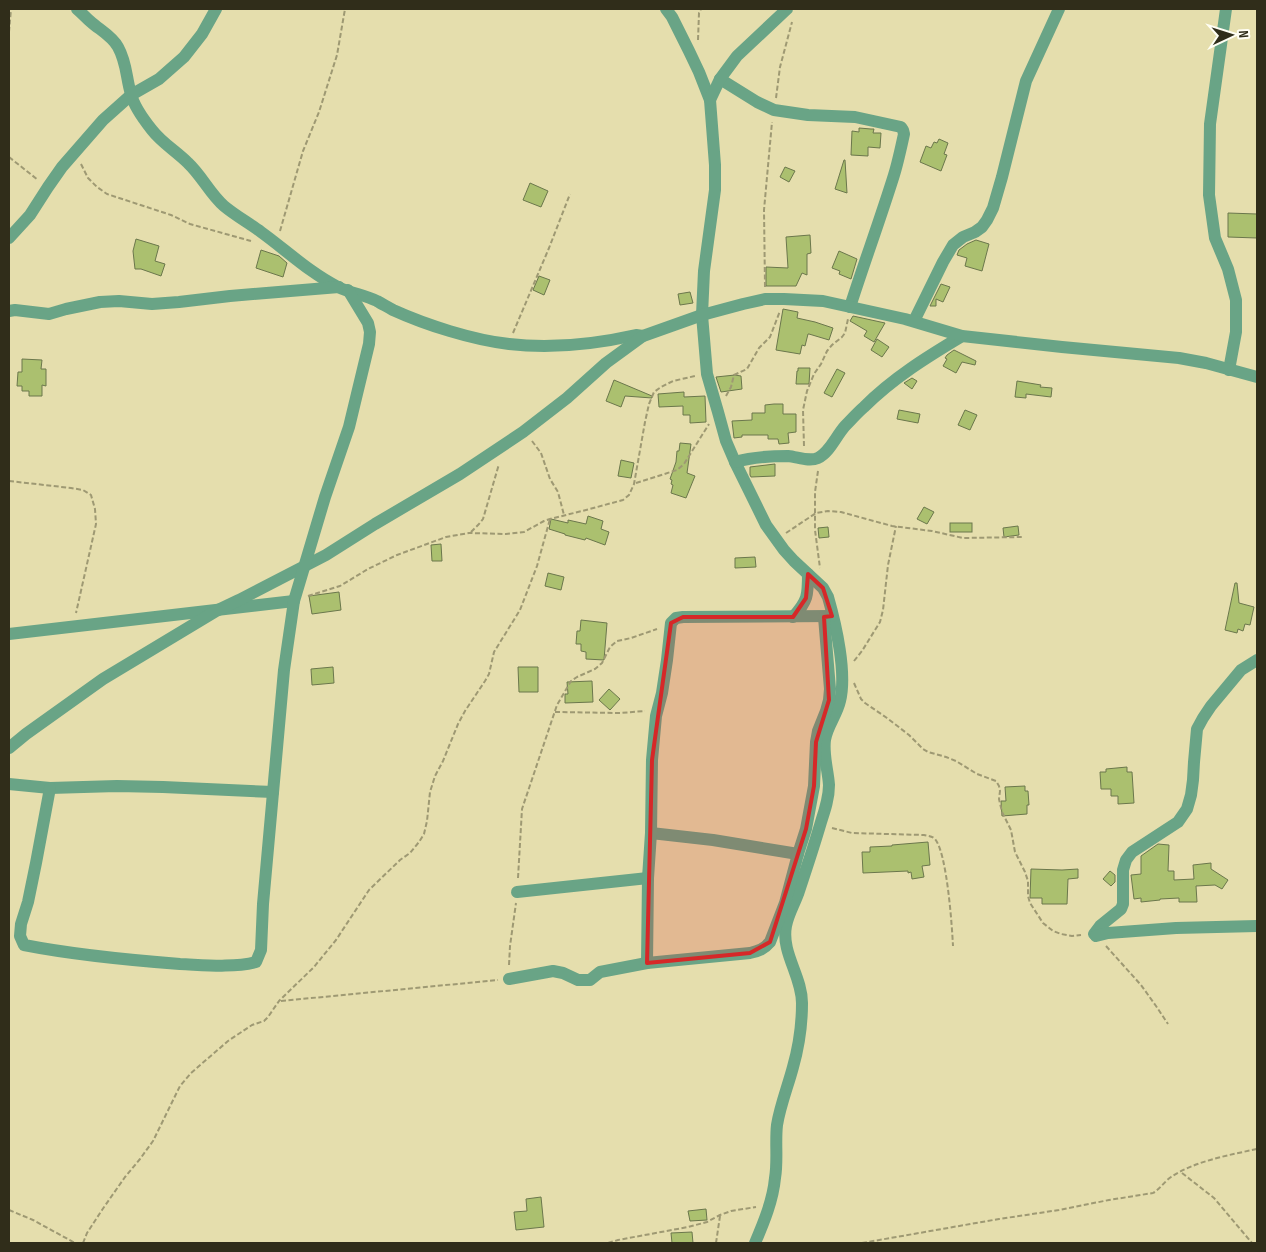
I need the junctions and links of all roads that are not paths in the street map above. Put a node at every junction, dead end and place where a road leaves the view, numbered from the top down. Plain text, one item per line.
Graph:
1 (77, 9) edge
2 (216, 9) edge
3 (666, 9) edge
4 (1059, 9) edge
5 (1226, 9) edge
6 (790, 13) edge
7 (720, 79) junction
8 (131, 95) junction
9 (710, 100) junction
10 (9, 238) edge
11 (343, 289) junction
12 (850, 307) junction
13 (9, 311) edge
14 (702, 315) junction
15 (914, 321) junction
16 (643, 336) junction
17 (962, 336) junction
18 (1229, 370) junction
19 (1257, 377) edge
20 (735, 462) junction
21 (304, 566) junction
22 (808, 574) junction
23 (294, 601) junction
24 (216, 611) junction
25 (828, 616) junction
26 (793, 617) junction
27 (9, 634) edge
28 (1257, 660) edge
29 (9, 748) edge
30 (9, 784) edge
31 (50, 788) junction
32 (273, 792) junction
33 (651, 833) junction
34 (798, 854) junction
35 (648, 878) junction
36 (517, 892) road end
37 (1257, 926) edge
38 (647, 963) junction
39 (509, 979) road end
40 (755, 1243) edge

1 - 8 street
2 - 8 street
3 - 9 street
4 - 15 street
5 - 18 street
6 - 7 street
7 - 9 street
7 - 12 street
8 - 10 street
8 - 11 street
9 - 14 street
11 - 13 street
11 - 16 street
11 - 21 street
12 - 14 street
12 - 15 street
14 - 16 street
14 - 20 street
15 - 17 street
16 - 21 street
17 - 18 street
17 - 20 street
18 - 19 street
20 - 22 street
21 - 23 street
21 - 24 street
22 - 25 street
22 - 26 street
23 - 24 street
23 - 32 street
24 - 27 street
24 - 29 street
25 - 26 street
25 - 34 street
25 - 40 street
26 - 33 street
28 - 37 street
30 - 31 street
31 - 32 street
31 - 32 street
33 - 34 street
33 - 35 street
34 - 38 street
35 - 36 street
35 - 38 street
38 - 39 street

